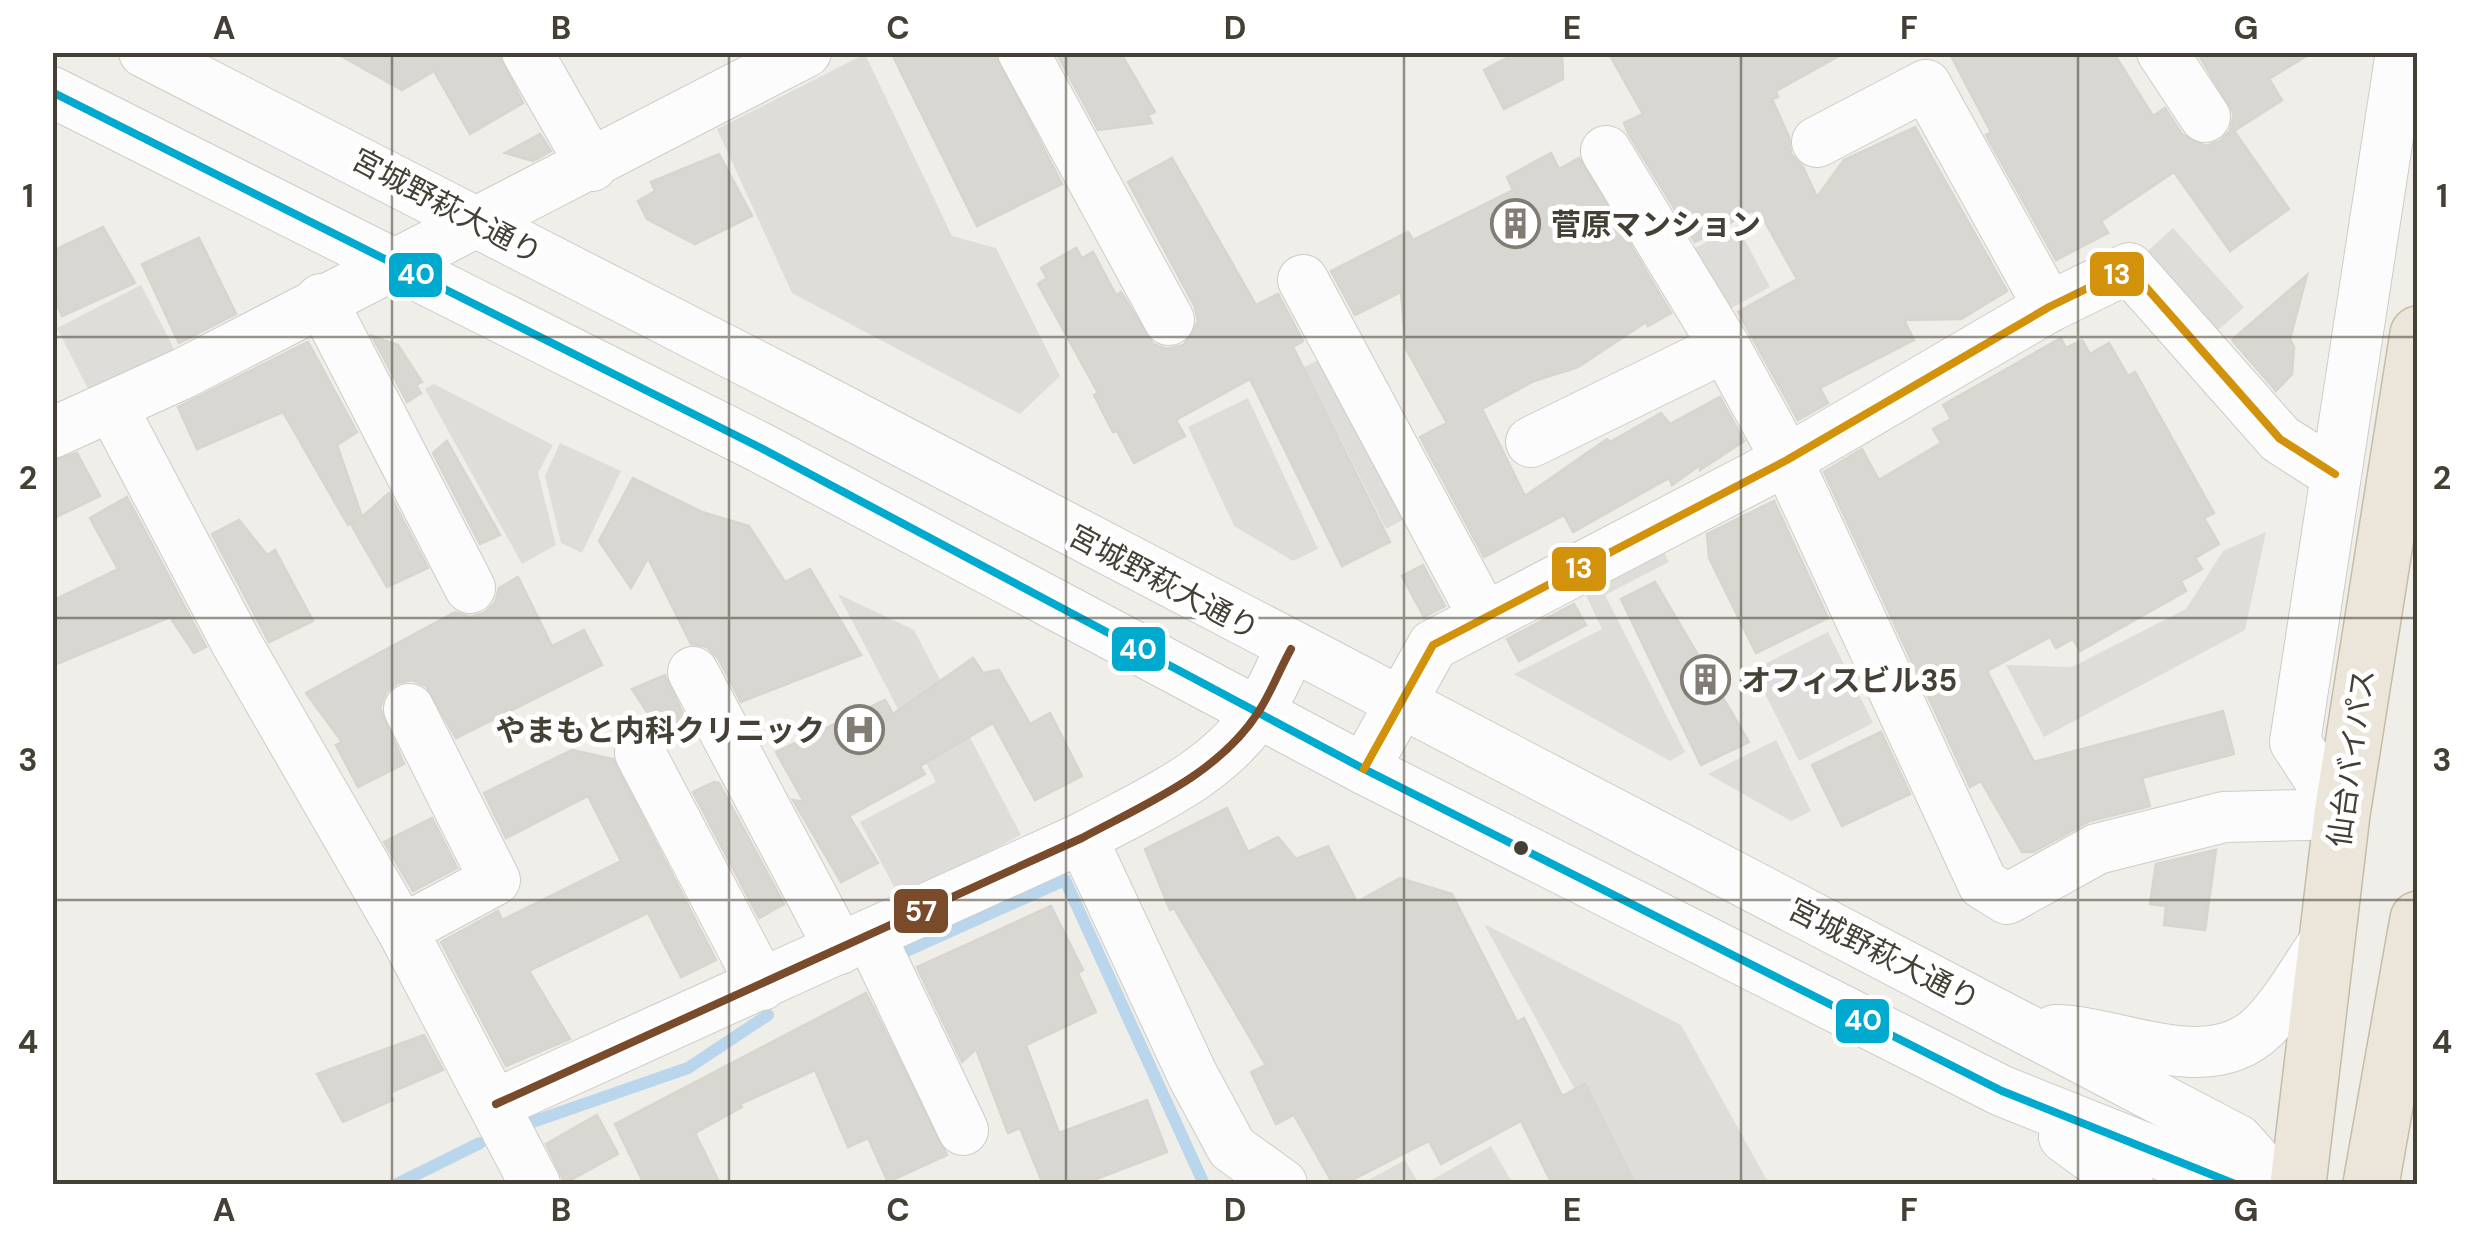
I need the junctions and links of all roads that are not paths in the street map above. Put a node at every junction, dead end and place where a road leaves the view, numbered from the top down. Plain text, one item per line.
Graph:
1 (144, 52) edge
2 (527, 52) edge
3 (806, 52) edge
4 (1023, 52) edge
5 (2162, 52) edge
6 (2401, 52) edge
7 (52, 92) edge
8 (2205, 117) dead end
9 (1817, 142) dead end
10 (1606, 151) dead end
11 (592, 166) junction
12 (478, 223) junction
13 (393, 264) junction
14 (1303, 280) dead end
15 (322, 299) junction
16 (2050, 307) junction
17 (1169, 320) dead end
18 (2418, 334) edge
19 (1725, 348) junction
20 (112, 407) junction
21 (52, 433) edge
22 (1531, 442) dead end
23 (1787, 460) junction
24 (2335, 474) junction
25 (470, 588) dead end
26 (1484, 618) junction
27 (1291, 648) junction
28 (694, 672) dead end
29 (1399, 702) junction
30 (410, 709) dead end
31 (1258, 712) junction
32 (640, 753) dead end
33 (1364, 769) junction
34 (2342, 814) junction
35 (1082, 838) junction
36 (2418, 919) edge
37 (402, 930) junction
38 (2327, 938) junction
39 (855, 942) junction
40 (762, 985) junction
41 (2030, 1030) junction
42 (2002, 1091) junction
43 (496, 1104) junction
44 (963, 1130) dead end
45 (536, 1184) edge
46 (1282, 1184) edge
47 (2128, 1184) edge
48 (2235, 1184) edge
49 (2277, 1184) edge
50 (2298, 1184) edge
51 (2371, 1184) edge

1 - 12 street, 宮城野萩大通り
2 - 11 street
3 - 11 street
4 - 17 street
5 - 8 street
6 - 24 street
7 - 13 street
9 - 16 street
10 - 19 street
11 - 12 street
12 - 13 street
12 - 27 street, 宮城野萩大通り
13 - 15 street
13 - 31 street
14 - 26 street
15 - 20 street
15 - 25 street
16 - 23 street
16 - 24 street
18 - 34 highway, 仙台バイパス
19 - 22 street
19 - 23 street
20 - 21 street
20 - 37 street
23 - 26 street
23 - 34 street
24 - 34 street
26 - 29 street
27 - 29 street, 宮城野萩大通り
27 - 31 street
28 - 39 street
29 - 33 street
29 - 41 street, 宮城野萩大通り
30 - 37 street
31 - 33 street
31 - 35 street
32 - 40 street
33 - 42 street
34 - 38 highway, 仙台バイパス
35 - 39 street
35 - 46 street
36 - 51 highway
37 - 43 street
38 - 41 street
38 - 50 highway, 仙台バイパス
39 - 40 street
39 - 44 street
40 - 43 street
41 - 49 street, 宮城野萩大通り
42 - 47 street
42 - 48 street
43 - 45 street

